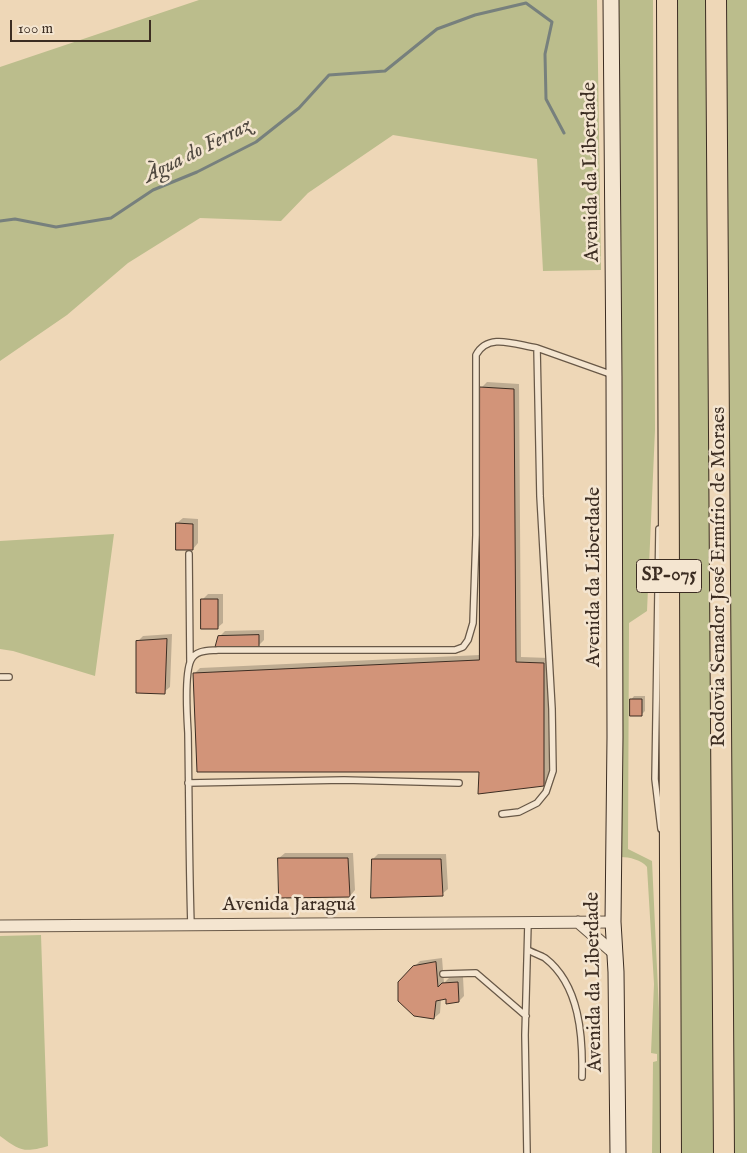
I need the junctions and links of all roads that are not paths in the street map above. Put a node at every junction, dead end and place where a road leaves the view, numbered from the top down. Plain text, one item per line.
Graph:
1 (610, 0) edge
2 (667, 0) edge
3 (716, 0) edge
4 (537, 348) junction
5 (614, 376) junction
6 (668, 407) junction
7 (662, 444) dead end
8 (659, 522) dead end
9 (189, 554) dead end
10 (190, 663) junction
11 (0, 677) edge
12 (9, 677) dead end
13 (459, 783) dead end
14 (188, 784) junction
15 (502, 814) dead end
16 (661, 833) dead end
17 (663, 851) dead end
18 (670, 911) junction
19 (578, 922) junction
20 (613, 922) junction
21 (528, 923) junction
22 (190, 925) junction
23 (0, 926) edge
24 (528, 950) junction
25 (615, 954) junction
26 (443, 974) dead end
27 (526, 1016) junction
28 (582, 1077) dead end
29 (527, 1153) edge
30 (618, 1153) edge
31 (671, 1153) edge
32 (724, 1153) edge

1 - 5 street, Avenida da Liberdade
2 - 6 highway, SP-075
3 - 32 highway, Rodovia Senador José Ermírio de Moraes / SP-075
4 - 5 lane
4 - 10 lane
4 - 15 lane
5 - 20 street, Avenida da Liberdade
6 - 7 lane
6 - 18 highway, SP-075
8 - 16 lane
9 - 10 lane
10 - 14 lane
11 - 12 lane
13 - 14 lane
14 - 22 lane
17 - 18 lane
18 - 31 highway, SP-075
19 - 20 street, Avenida Jaraguá
19 - 21 street, Avenida Jaraguá
19 - 25 street
20 - 25 street, Avenida da Liberdade
21 - 22 street, Avenida Jaraguá
21 - 24 lane
22 - 23 street, Avenida Jaraguá
24 - 27 lane
24 - 28 lane
25 - 30 street, Avenida da Liberdade
26 - 27 lane
27 - 29 lane

